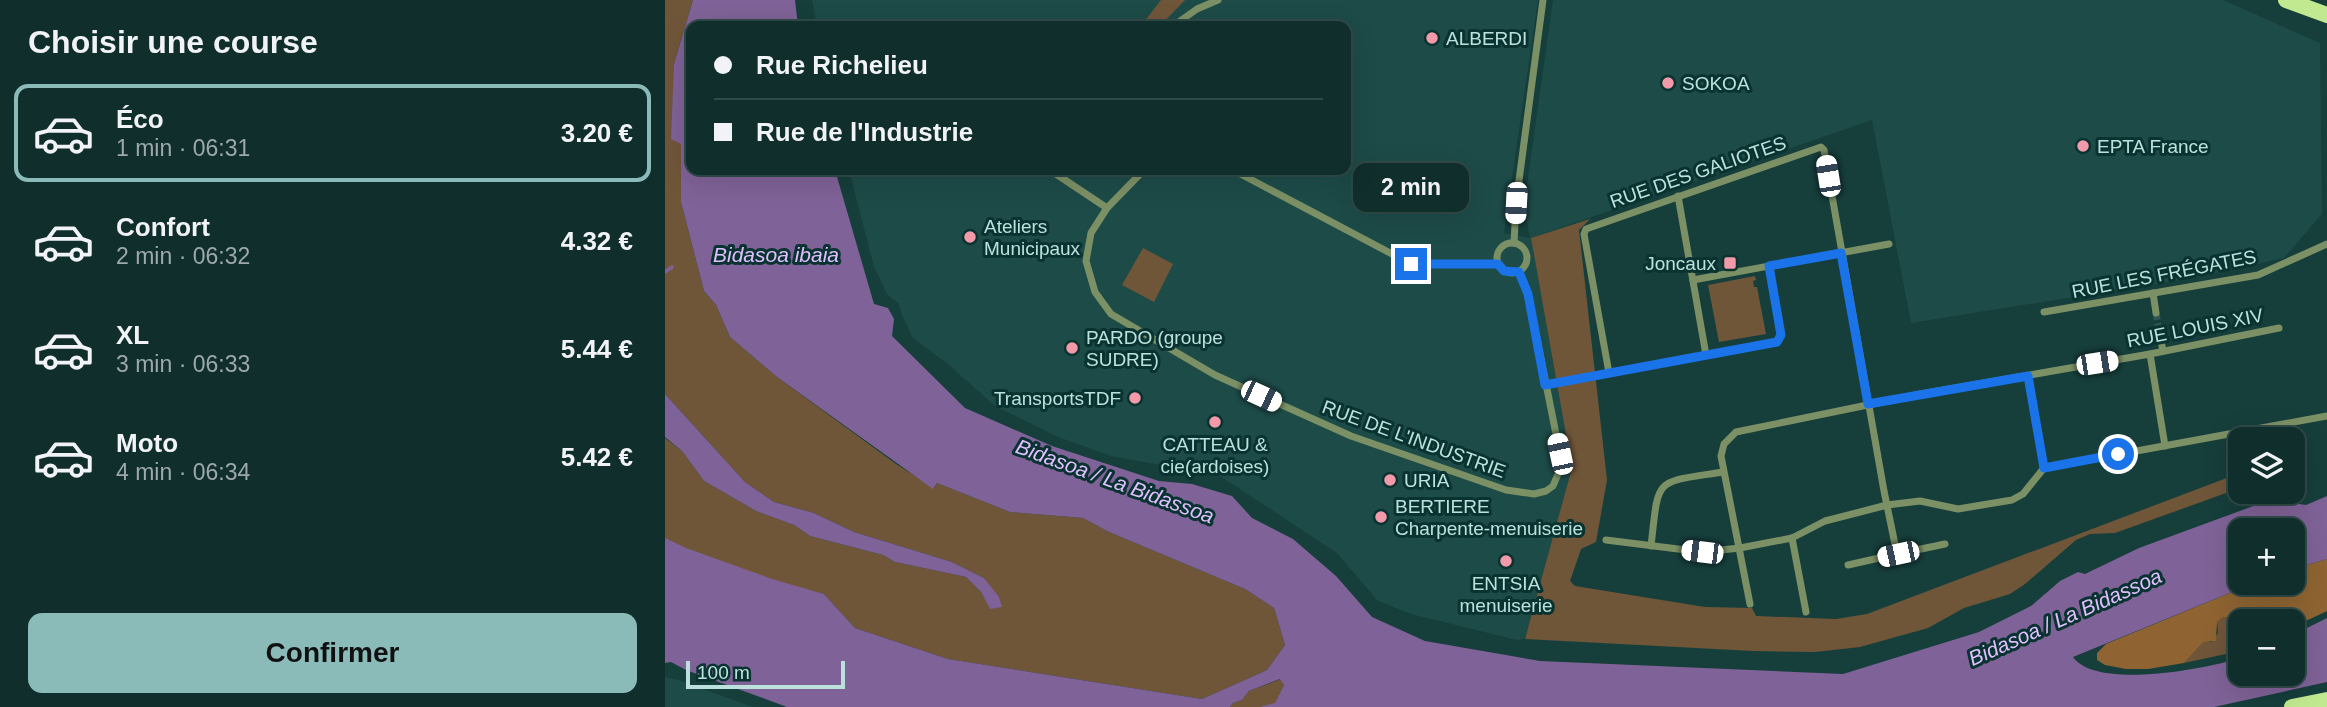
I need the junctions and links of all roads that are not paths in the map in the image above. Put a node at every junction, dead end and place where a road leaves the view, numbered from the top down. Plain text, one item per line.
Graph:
1 (1198, 0) edge
2 (1219, 0) edge
3 (1543, 0) edge
4 (2286, 0) edge
5 (1197, 9) junction
6 (2327, 15) edge
7 (1180, 21) edge
8 (1058, 175) edge
9 (1139, 175) edge
10 (1242, 175) edge
11 (1678, 196) junction
12 (1107, 208) junction
13 (1514, 243) junction
14 (1889, 244) dead end
15 (2327, 244) edge
16 (1841, 253) junction
17 (1498, 264) junction
18 (1769, 266) junction
19 (1519, 272) junction
20 (1693, 280) junction
21 (2153, 293) junction
22 (2044, 312) dead end
23 (2156, 313) tunnel mouth
24 (2280, 328) dead end
25 (2160, 336) tunnel mouth
26 (2163, 351) junction
27 (2150, 354) junction
28 (1706, 355) junction
29 (1609, 373) junction
30 (2028, 376) junction
31 (1545, 385) junction
32 (1868, 404) junction
33 (2327, 416) edge
34 (2165, 446) junction
35 (2044, 468) junction
36 (1723, 472) junction
37 (1887, 505) junction
38 (1792, 538) junction
39 (1606, 540) dead end
40 (1945, 544) dead end
41 (1651, 546) junction
42 (1740, 548) junction
43 (1898, 554) junction
44 (1848, 565) dead end
45 (1750, 604) dead end
46 (1806, 612) dead end
47 (2327, 700) edge
48 (2292, 707) edge

1 - 5 street
2 - 5 street
3 - 13 street, RUE DE L'INDUSTRIE
4 - 6 main road
5 - 7 street
8 - 12 street
9 - 12 street, RUE DE L'INDUSTRIE
10 - 17 street
11 - 16 street, RUE DES GALIOTES
11 - 20 street
11 - 29 street, RUE DES GALIOTES
12 - 31 street, RUE DE L'INDUSTRIE
13 - 17 street
13 - 19 street, RUE DE L'INDUSTRIE
14 - 16 street
15 - 21 street, RUE LES FRÉGATES
16 - 18 street
16 - 32 street
17 - 19 street
18 - 20 street
18 - 28 street
19 - 31 street, RUE DE L'INDUSTRIE
20 - 28 street
21 - 22 street, RUE LES FRÉGATES
21 - 23 street
24 - 26 street, RUE LOUIS XIV
25 - 26 street
26 - 27 street, RUE LOUIS XIV
27 - 30 street, RUE LOUIS XIV
27 - 34 street
28 - 29 street
29 - 31 street
30 - 32 street, RUE LOUIS XIV
30 - 35 street
32 - 36 street, RUE LOUIS XIV
32 - 37 street
33 - 34 street
34 - 35 street
35 - 37 street
36 - 41 street
36 - 42 street
37 - 38 street
37 - 43 street
38 - 42 street
38 - 46 street
39 - 41 street
40 - 43 street
41 - 42 street
42 - 45 street
43 - 44 street
47 - 48 main road

